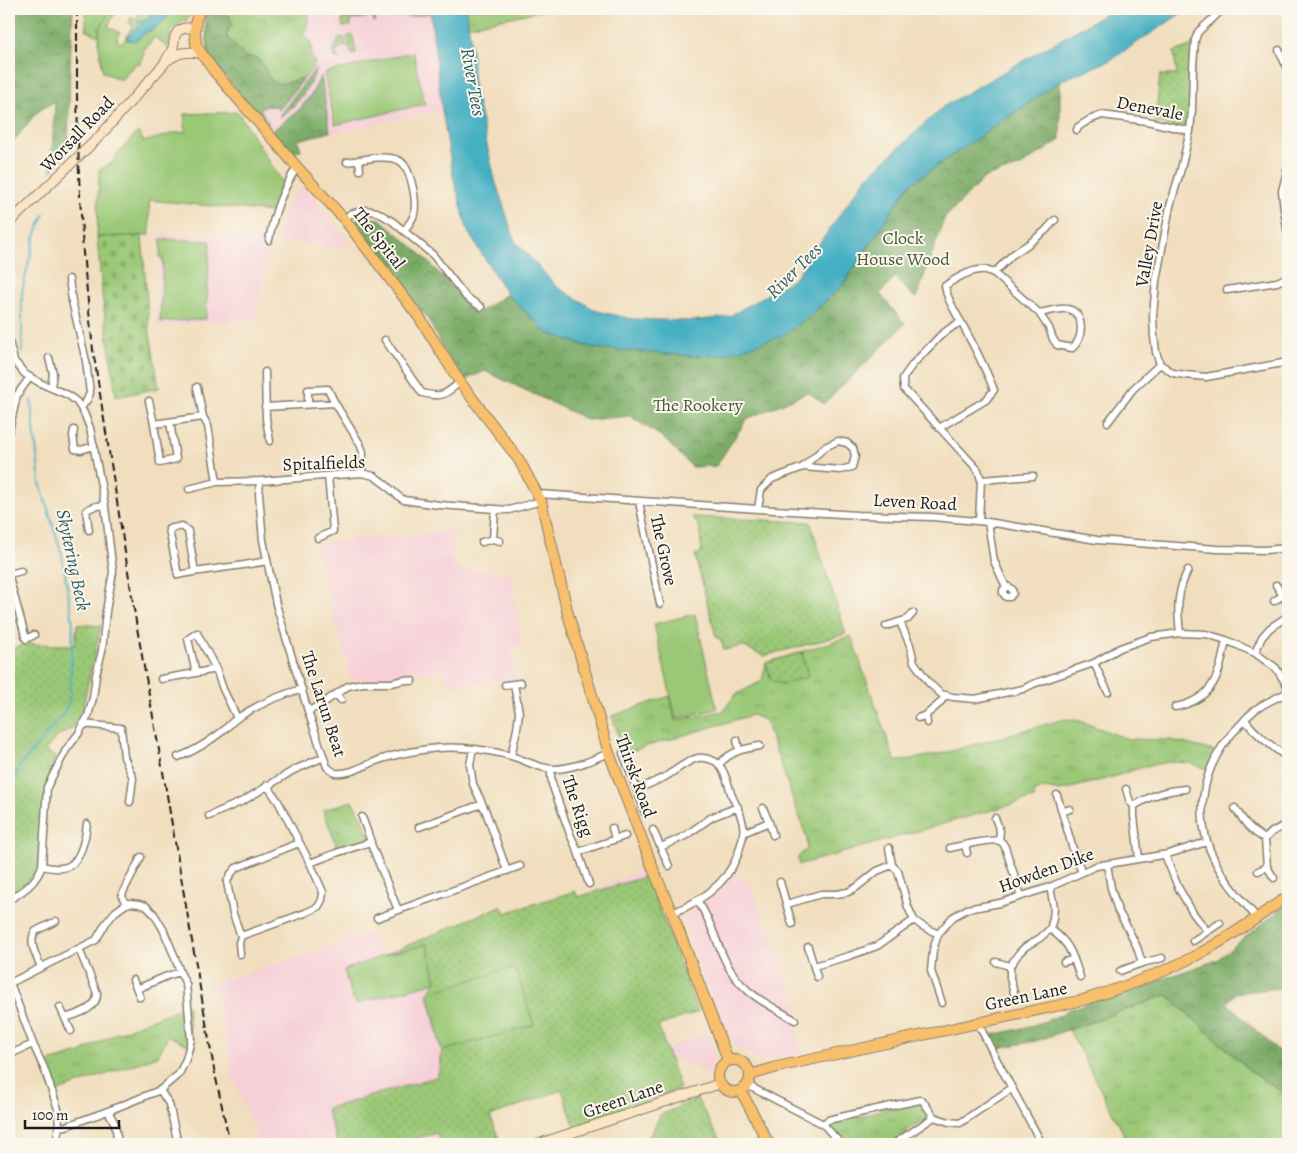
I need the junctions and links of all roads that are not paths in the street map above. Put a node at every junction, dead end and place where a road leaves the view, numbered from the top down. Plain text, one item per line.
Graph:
1 (200, 9) edge
2 (1223, 9) edge
3 (195, 28) junction
4 (1279, 50) dead end
5 (201, 54) junction
6 (1283, 60) junction
7 (1276, 63) dead end
8 (164, 64) junction
9 (1288, 70) edge
10 (1079, 129) dead end
11 (1190, 131) junction
12 (359, 160) junction
13 (347, 162) dead end
14 (1288, 166) edge
15 (297, 167) junction
16 (360, 170) dead end
17 (1286, 209) edge
18 (346, 220) junction
19 (1052, 220) dead end
20 (9, 223) edge
21 (404, 231) junction
22 (1288, 235) edge
23 (269, 240) dead end
24 (994, 274) junction
25 (1288, 276) edge
26 (69, 279) dead end
27 (1240, 289) junction
28 (1227, 290) dead end
29 (481, 296) dead end
30 (1241, 297) dead end
31 (1039, 313) junction
32 (961, 322) junction
33 (9, 341) edge
34 (389, 341) dead end
35 (49, 358) dead end
36 (1288, 362) edge
37 (1160, 364) junction
38 (265, 372) dead end
39 (30, 377) junction
40 (460, 382) junction
41 (197, 387) dead end
42 (52, 388) junction
43 (150, 401) dead end
44 (335, 403) junction
45 (308, 404) junction
46 (265, 407) junction
47 (81, 408) junction
48 (203, 417) junction
49 (1112, 420) dead end
50 (170, 422) junction
51 (154, 424) junction
52 (939, 428) junction
53 (74, 430) dead end
54 (9, 431) edge
55 (270, 441) dead end
56 (94, 446) junction
57 (803, 467) junction
58 (362, 473) junction
59 (328, 476) junction
60 (1033, 476) dead end
61 (981, 480) junction
62 (260, 481) junction
63 (217, 482) junction
64 (189, 489) dead end
65 (540, 498) junction
66 (639, 502) junction
67 (105, 506) junction
68 (495, 509) junction
69 (758, 509) junction
70 (979, 521) junction
71 (988, 522) junction
72 (89, 530) dead end
73 (318, 538) dead end
74 (493, 539) junction
75 (500, 541) dead end
76 (482, 542) dead end
77 (1288, 548) edge
78 (266, 561) junction
79 (21, 571) dead end
80 (195, 572) junction
81 (9, 576) edge
82 (1193, 579) dead end
83 (1276, 585) dead end
84 (1006, 587) dead end
85 (1282, 596) junction
86 (1274, 601) dead end
87 (660, 604) dead end
88 (1288, 604) edge
89 (913, 612) dead end
90 (1288, 616) edge
91 (900, 622) junction
92 (886, 626) dead end
93 (1180, 633) junction
94 (34, 635) dead end
95 (1226, 640) junction
96 (1255, 653) junction
97 (1094, 663) junction
98 (216, 668) junction
99 (196, 673) junction
100 (162, 679) dead end
101 (412, 681) dead end
102 (521, 683) dead end
103 (1104, 683) junction
104 (514, 684) junction
105 (505, 685) dead end
106 (1288, 687) edge
107 (302, 689) junction
108 (1097, 689) dead end
109 (1108, 692) dead end
110 (1288, 692) edge
111 (336, 694) junction
112 (946, 696) junction
113 (1180, 698) dead end
114 (341, 700) dead end
115 (308, 711) junction
116 (926, 715) junction
117 (237, 718) junction
118 (918, 718) dead end
119 (1245, 720) junction
120 (927, 723) dead end
121 (83, 724) junction
122 (737, 740) dead end
123 (760, 746) dead end
124 (473, 749) junction
125 (739, 750) junction
126 (609, 753) junction
127 (623, 754) dead end
128 (511, 756) junction
129 (178, 757) dead end
130 (324, 757) junction
131 (1288, 758) edge
132 (719, 764) junction
133 (551, 769) junction
134 (267, 785) junction
135 (1126, 789) dead end
136 (1184, 789) dead end
137 (637, 790) junction
138 (1057, 795) dead end
139 (130, 802) dead end
140 (482, 804) junction
141 (1134, 806) junction
142 (738, 807) junction
143 (763, 808) dead end
144 (1235, 808) dead end
145 (1070, 809) dead end
146 (1062, 812) junction
147 (645, 813) dead end
148 (209, 816) dead end
149 (362, 817) dead end
150 (995, 818) dead end
151 (769, 822) junction
152 (1288, 823) edge
153 (87, 824) dead end
154 (419, 827) dead end
155 (612, 828) dead end
156 (653, 830) dead end
157 (743, 833) junction
158 (773, 835) dead end
159 (625, 836) dead end
160 (615, 839) junction
161 (1265, 839) junction
162 (999, 841) junction
163 (372, 842) junction
164 (1207, 842) junction
165 (299, 843) junction
166 (965, 845) junction
167 (661, 846) junction
168 (82, 848) junction
169 (889, 848) dead end
170 (950, 848) dead end
171 (74, 850) dead end
172 (578, 852) junction
173 (967, 854) dead end
174 (1166, 855) junction
175 (1139, 859) junction
176 (310, 863) junction
177 (1107, 864) junction
178 (892, 865) junction
179 (42, 866) junction
180 (520, 866) dead end
181 (669, 866) dead end
182 (146, 867) dead end
183 (1267, 867) junction
184 (507, 871) junction
185 (1258, 871) dead end
186 (1082, 872) junction
187 (1274, 878) dead end
188 (780, 882) dead end
189 (589, 884) dead end
190 (1050, 887) junction
191 (1021, 896) junction
192 (1288, 896) edge
193 (9, 900) edge
194 (698, 902) junction
195 (126, 904) junction
196 (787, 904) junction
197 (398, 910) junction
198 (672, 914) junction
199 (377, 918) dead end
200 (1257, 918) junction
201 (914, 920) junction
202 (56, 921) dead end
203 (1220, 923) dead end
204 (792, 924) dead end
205 (1050, 929) junction
206 (1207, 931) junction
207 (938, 934) junction
208 (241, 936) junction
209 (1193, 941) dead end
210 (808, 947) dead end
211 (79, 949) junction
212 (240, 954) dead end
213 (1162, 958) dead end
214 (1074, 959) junction
215 (996, 962) dead end
216 (1064, 962) dead end
217 (1142, 963) junction
218 (814, 966) junction
219 (1010, 966) junction
220 (41, 967) junction
221 (1120, 971) dead end
222 (180, 972) junction
223 (817, 977) dead end
224 (1080, 977) dead end
225 (133, 980) dead end
226 (9, 981) edge
227 (137, 989) junction
228 (1014, 993) dead end
229 (140, 997) dead end
230 (938, 1000) dead end
231 (790, 1006) dead end
232 (60, 1007) dead end
233 (785, 1014) junction
234 (65, 1018) junction
235 (795, 1020) dead end
236 (978, 1023) junction
237 (70, 1031) dead end
238 (33, 1044) junction
239 (9, 1056) edge
240 (728, 1060) junction
241 (750, 1074) junction
242 (719, 1084) junction
243 (748, 1088) junction
244 (1012, 1088) junction
245 (160, 1090) junction
246 (108, 1111) junction
247 (934, 1117) junction
248 (823, 1124) junction
249 (59, 1126) junction
250 (56, 1144) edge
251 (118, 1144) edge
252 (178, 1144) edge
253 (538, 1144) edge
254 (769, 1144) edge
255 (842, 1144) edge
256 (894, 1144) edge
257 (1042, 1144) edge

1 - 3 main road, The Spital
2 - 11 street, Valley Drive
3 - 5 main road, The Spital
3 - 8 main road, Worsall Road
4 - 6 street
5 - 8 main road, Worsall Road
5 - 15 main road, The Spital
6 - 7 street
6 - 9 street
8 - 20 main road, Worsall Road
10 - 11 street, Denevale
11 - 37 street, Valley Drive
12 - 13 street
12 - 16 street
12 - 21 street
14 - 17 street
15 - 18 main road, The Spital
15 - 23 street
17 - 22 street
18 - 21 street
18 - 40 main road, The Spital
19 - 24 street
21 - 29 street
24 - 31 street
24 - 32 street
25 - 27 street
26 - 47 street
27 - 28 street
27 - 30 street
31 - 31 street
32 - 52 street
32 - 52 street
33 - 39 street
34 - 40 street
35 - 42 street
36 - 37 street
37 - 49 street
38 - 46 street
39 - 42 street
39 - 54 street
40 - 65 main road, The Spital
41 - 48 street
42 - 47 street
43 - 51 street
44 - 45 street
44 - 45 street
44 - 58 street
45 - 46 street
46 - 55 street
47 - 56 street
48 - 50 street
48 - 63 street
50 - 51 street
50 - 51 street
52 - 61 street
53 - 56 street
56 - 67 street
57 - 57 street
57 - 69 street
58 - 59 street, Spitalfields
58 - 68 street, Spitalfields
59 - 62 street, Spitalfields
59 - 73 street
60 - 61 street
61 - 70 street
62 - 63 street, Spitalfields
62 - 78 street, The Larun Beat
63 - 64 street, Spitalfields
65 - 66 street, Leven Road
65 - 68 street, Spitalfields
65 - 126 main road, Thirsk Road
66 - 69 street, Leven Road
66 - 87 street, The Grove
67 - 72 street
67 - 121 street
68 - 74 street
69 - 70 street, Leven Road
70 - 71 street, Leven Road
71 - 77 street, Leven Road
71 - 84 street
74 - 75 street
74 - 76 street
78 - 80 street
78 - 107 street, The Larun Beat
79 - 81 street
80 - 80 street
81 - 94 street
82 - 93 street
83 - 85 street
85 - 86 street
85 - 88 street
89 - 91 street
90 - 96 street
91 - 92 street
91 - 112 street
93 - 95 street
93 - 97 street
95 - 96 street
95 - 113 street
96 - 106 street
97 - 103 street
97 - 112 street
98 - 99 street
98 - 99 street
98 - 117 street
99 - 100 street
101 - 111 street
102 - 104 street
103 - 108 street
103 - 109 street
104 - 105 street
104 - 128 street
107 - 115 street, The Larun Beat
107 - 117 street
110 - 119 street
111 - 114 street
111 - 115 street
112 - 116 street
115 - 130 street, The Larun Beat
116 - 118 street
116 - 120 street
117 - 129 street
119 - 131 street
119 - 164 street
121 - 139 street
121 - 179 street
122 - 125 street
123 - 125 street
124 - 128 street, The Larun Beat
124 - 130 street, The Larun Beat
124 - 140 street
125 - 132 street
126 - 133 street, The Larun Beat
126 - 198 main road, Thirsk Road
127 - 137 street
128 - 133 street, The Larun Beat
130 - 134 street
132 - 137 street
132 - 142 street
133 - 172 street, The Rigg
134 - 148 street
134 - 165 street
135 - 141 street
136 - 141 street
137 - 147 street
138 - 146 street
140 - 154 street
140 - 184 street
141 - 175 street
142 - 157 street
142 - 167 street
143 - 151 street
144 - 161 street
145 - 146 street
146 - 186 street
149 - 163 street
150 - 162 street
151 - 157 street
151 - 158 street
152 - 161 street
153 - 168 street
155 - 160 street, The Rigg
156 - 167 street
157 - 194 street
159 - 160 street, The Rigg
160 - 172 street, The Rigg
161 - 183 street
162 - 166 street
162 - 191 street
163 - 176 street
163 - 197 street
164 - 174 street, Howden Dike
164 - 200 street
165 - 176 street
165 - 208 street
166 - 170 street
166 - 173 street
167 - 181 street
168 - 171 street
168 - 179 street
169 - 178 street
172 - 189 street, The Rigg
174 - 175 street, Howden Dike
174 - 206 street
175 - 177 street, Howden Dike
176 - 208 street
177 - 186 street, Howden Dike
177 - 217 street
178 - 196 street
178 - 201 street
179 - 193 street
180 - 184 street
182 - 195 street
183 - 185 street
183 - 187 street
184 - 197 street
186 - 190 street, Howden Dike
188 - 196 street
190 - 191 street, Howden Dike
190 - 205 street
191 - 207 street, Howden Dike
192 - 200 main road, Green Lane
194 - 198 street
194 - 233 street
195 - 211 street
195 - 222 street
196 - 204 street
197 - 199 street
198 - 240 main road, Thirsk Road
200 - 236 main road, Green Lane
201 - 207 street
201 - 218 street
202 - 220 street
203 - 206 street
205 - 214 street
205 - 219 street
206 - 209 street
207 - 230 street, Howden Dike
208 - 212 street
210 - 218 street
211 - 220 street
211 - 234 street
213 - 217 street
214 - 216 street
214 - 224 street
215 - 219 street
217 - 221 street
218 - 223 street
219 - 228 street
220 - 226 street
222 - 227 street
222 - 245 street
225 - 227 street
226 - 238 street
227 - 229 street
231 - 233 street
232 - 234 street
233 - 235 street
234 - 237 street
236 - 241 main road, Green Lane
236 - 244 street
238 - 239 street
238 - 249 street
240 - 241 main road
240 - 242 main road
241 - 243 main road
242 - 243 main road
242 - 253 main road, Green Lane
243 - 248 street
243 - 254 main road
244 - 247 street
244 - 257 street
245 - 246 street
245 - 252 street
246 - 249 street
246 - 251 street
247 - 248 street
247 - 256 street
248 - 255 street
249 - 250 street

